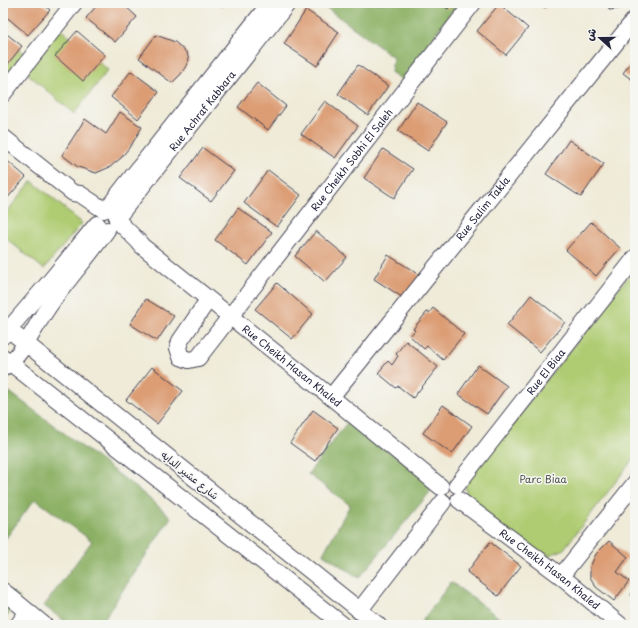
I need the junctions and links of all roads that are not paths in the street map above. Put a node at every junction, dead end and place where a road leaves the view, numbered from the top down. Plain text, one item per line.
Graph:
1 (74, 3) edge
2 (270, 3) edge
3 (288, 3) edge
4 (473, 3) edge
5 (635, 19) edge
6 (3, 94) edge
7 (3, 137) edge
8 (107, 220) junction
9 (635, 258) edge
10 (208, 300) junction
11 (230, 317) junction
12 (5, 330) edge
13 (26, 343) junction
14 (5, 362) edge
15 (331, 397) junction
16 (635, 483) edge
17 (450, 493) junction
18 (561, 576) junction
19 (3, 591) edge
20 (359, 611) junction
21 (28, 612) junction
22 (18, 625) edge
23 (44, 625) edge
24 (343, 625) edge
25 (378, 625) edge
26 (620, 625) edge

1 - 6 street
2 - 8 street, Rue Achraf Kabbara
3 - 8 street, Rue Achraf Kabbara
4 - 11 street, Rue Cheikh Sobhi El Saleh
5 - 15 street, Rue Salim Takla
7 - 8 street, Rue Cheikh Hasan Khaled
8 - 10 street, Rue Cheikh Hasan Khaled
8 - 12 street, Rue Achraf Kabbara
8 - 13 street, Rue Achraf Kabbara
9 - 17 street, Rue El Biaa
10 - 11 street, Rue Cheikh Hasan Khaled
10 - 11 street, Rue Cheikh Sobhi El Saleh
11 - 15 street, Rue Cheikh Hasan Khaled
12 - 13 street, شارع عشير الدايه
13 - 14 street, Rue Achraf Kabbara
13 - 20 street, شارع عشير الدايه
14 - 24 street
15 - 17 street, Rue Cheikh Hasan Khaled
16 - 18 street
17 - 18 street, Rue Cheikh Hasan Khaled
17 - 20 street, Rue El Biaa
18 - 26 street, Rue Cheikh Hasan Khaled
19 - 21 street
20 - 25 street, شارع عشير الدايه
21 - 22 street
21 - 23 street

